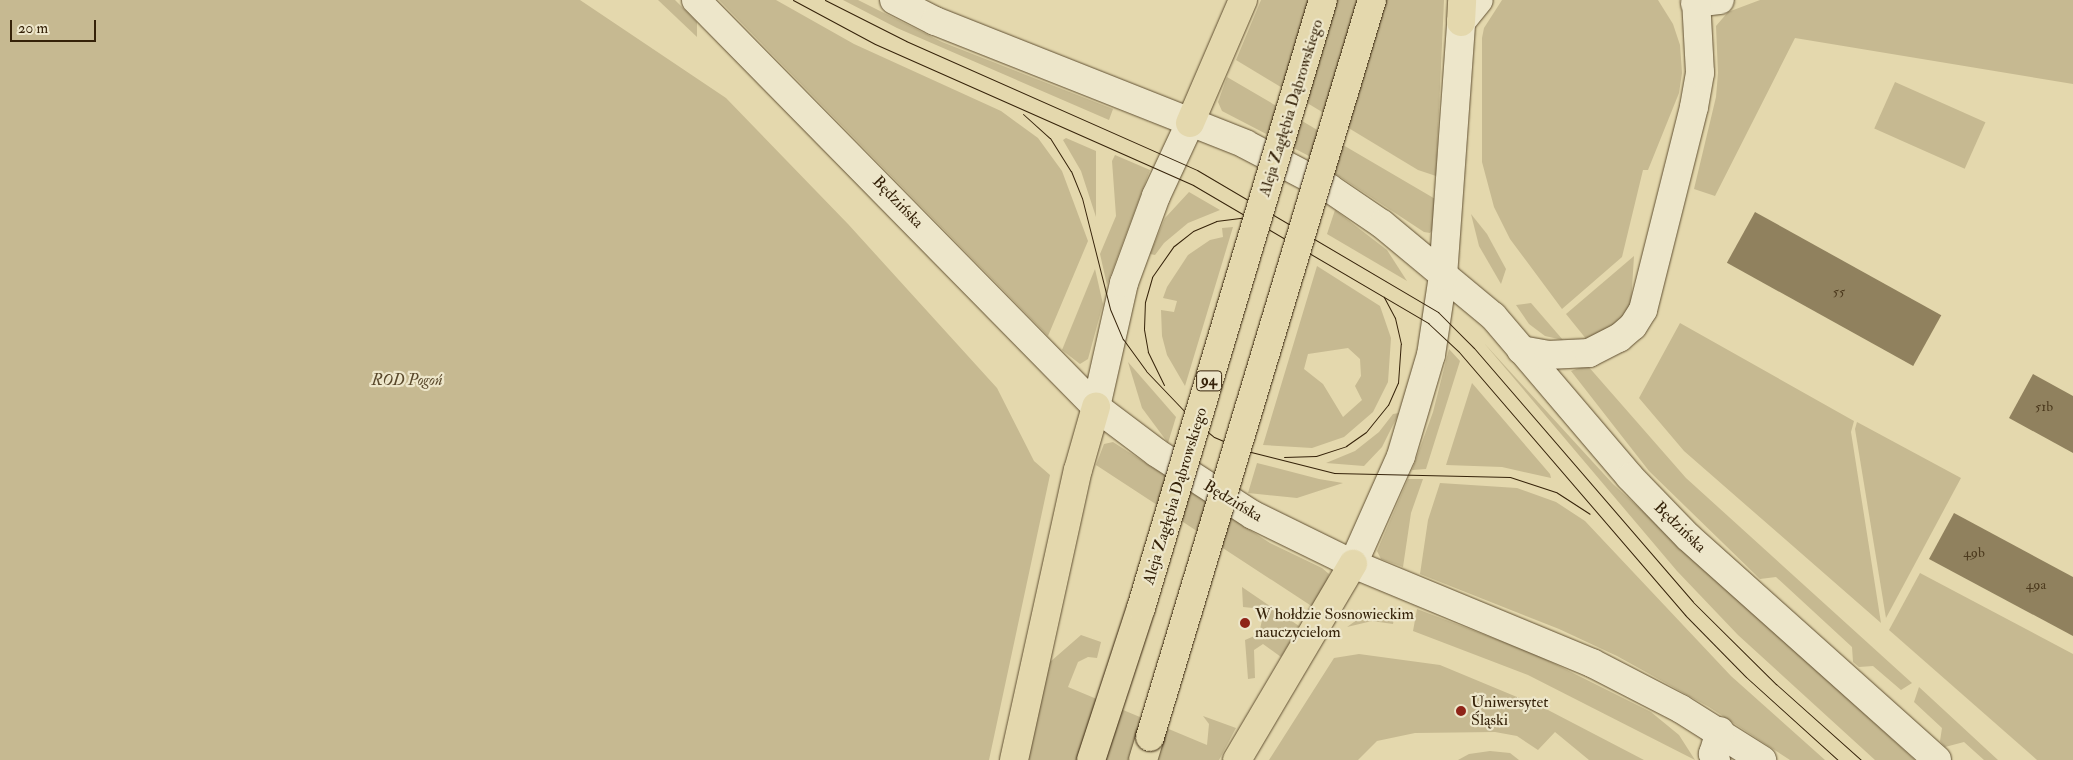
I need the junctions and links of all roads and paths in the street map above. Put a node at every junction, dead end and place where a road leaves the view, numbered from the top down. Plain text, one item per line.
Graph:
1 (696, 0) edge
2 (894, 0) edge
3 (1243, 0) edge
4 (1323, 0) edge
5 (1372, 0) edge
6 (1479, 0) edge
7 (1701, 1) edge
8 (1461, 11) edge
9 (1190, 123) junction
10 (1443, 276) junction
11 (1521, 350) junction
12 (1096, 407) junction
13 (1353, 564) junction
14 (1720, 732) junction
15 (1147, 748) edge
16 (1014, 760) edge
17 (1091, 760) edge
18 (1237, 760) edge
19 (1716, 760) edge
20 (1762, 760) edge
21 (1937, 760) edge

1 - 12 street, Będzińska
2 - 9 street, Będzińska
3 - 9 main road
4 - 17 main road, Aleja Zagłębia Dąbrowskiego / 94, bridge
5 - 15 main road, bridge
6 - 8 street
7 - 11 street
8 - 10 street
9 - 10 street, Będzińska
9 - 12 street
10 - 11 street, Będzińska
10 - 13 street
11 - 21 street, Będzińska
12 - 13 street, Będzińska
12 - 16 main road
13 - 14 street, Będzińska
13 - 18 main road
14 - 19 street
14 - 20 street, Będzińska

